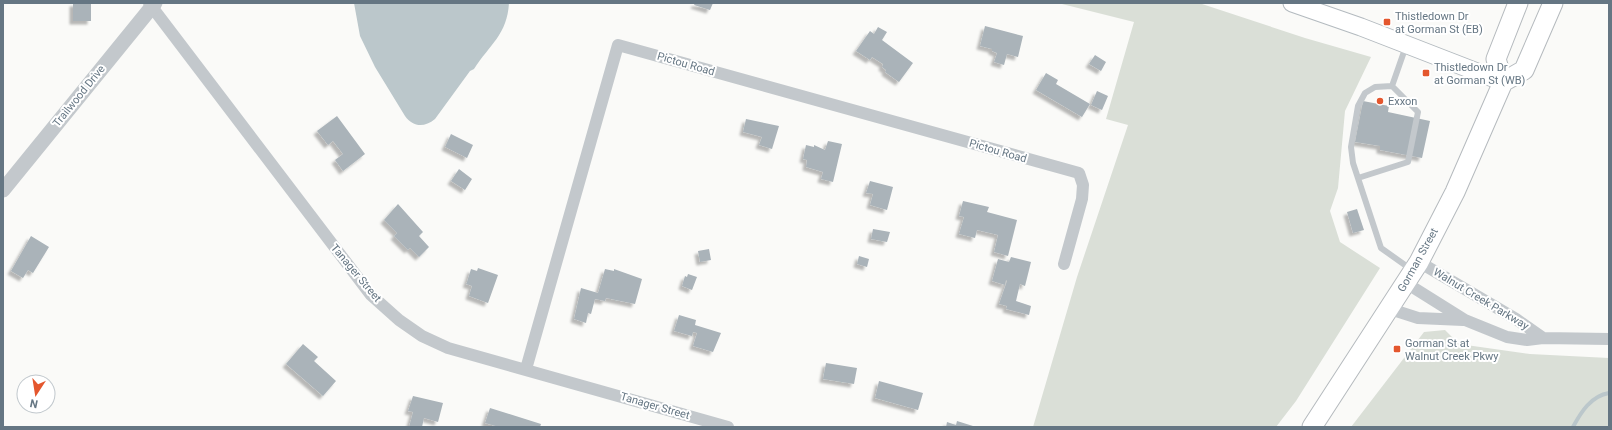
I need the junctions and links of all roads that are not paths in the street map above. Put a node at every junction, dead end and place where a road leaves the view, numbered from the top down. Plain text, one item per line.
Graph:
1 (1292, 3) edge
2 (1518, 3) edge
3 (1552, 3) edge
4 (152, 4) edge
5 (1407, 44) junction
6 (1503, 82) junction
7 (1392, 86) junction
8 (1358, 178) junction
9 (3, 190) edge
10 (1064, 264) dead end
11 (1412, 272) junction
12 (1390, 309) junction
13 (1465, 320) junction
14 (1543, 338) junction
15 (1609, 339) edge
16 (526, 369) junction
17 (728, 427) edge
18 (1312, 427) edge

1 - 5 main road
2 - 6 main road
3 - 6 main road
4 - 9 street, Trailwood Drive
4 - 16 street, Tanager Street
5 - 6 main road
5 - 7 lane
6 - 11 main road, Gorman Street
7 - 8 lane
7 - 8 lane
8 - 11 lane
10 - 16 street, Pictou Road
11 - 12 main road, Gorman Street
11 - 13 street, Walnut Creek Parkway
11 - 14 street, Walnut Creek Parkway
12 - 13 street, Walnut Creek Parkway
12 - 18 main road, Gorman Street
13 - 14 street, Walnut Creek Parkway
14 - 15 street, Walnut Creek Parkway
16 - 17 street, Tanager Street

